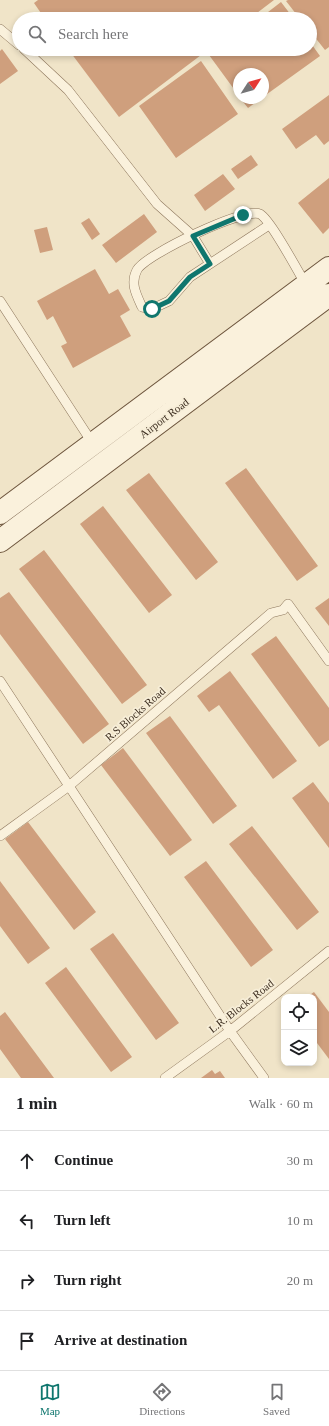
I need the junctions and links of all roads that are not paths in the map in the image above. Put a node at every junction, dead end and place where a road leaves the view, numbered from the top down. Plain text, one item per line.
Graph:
1 (0, 29) edge
2 (12, 38) edge
3 (32, 56) edge
4 (269, 225) junction
5 (193, 236) junction
6 (210, 264) junction
7 (329, 268) edge
8 (306, 285) junction
9 (329, 295) edge
10 (0, 301) edge
11 (93, 444) junction
12 (0, 513) edge
13 (0, 541) edge
14 (329, 661) edge
15 (0, 681) edge
16 (69, 786) junction
17 (0, 836) edge
18 (329, 951) edge
19 (230, 1031) junction
20 (165, 1078) edge
21 (264, 1078) edge

1 - 2 lane
3 - 5 lane
4 - 5 lane
4 - 6 lane
4 - 8 lane
5 - 6 lane
5 - 6 lane
7 - 8 main road, Airport Road
8 - 11 main road, Airport Road
9 - 13 main road, Airport Road
10 - 11 lane
11 - 12 main road, Airport Road
14 - 16 lane, R.S Blocks Road
15 - 16 lane
16 - 17 lane, R.S Blocks Road
16 - 19 lane
18 - 19 lane, L.R. Blocks Road
19 - 20 lane, L.R. Blocks Road
19 - 21 lane

